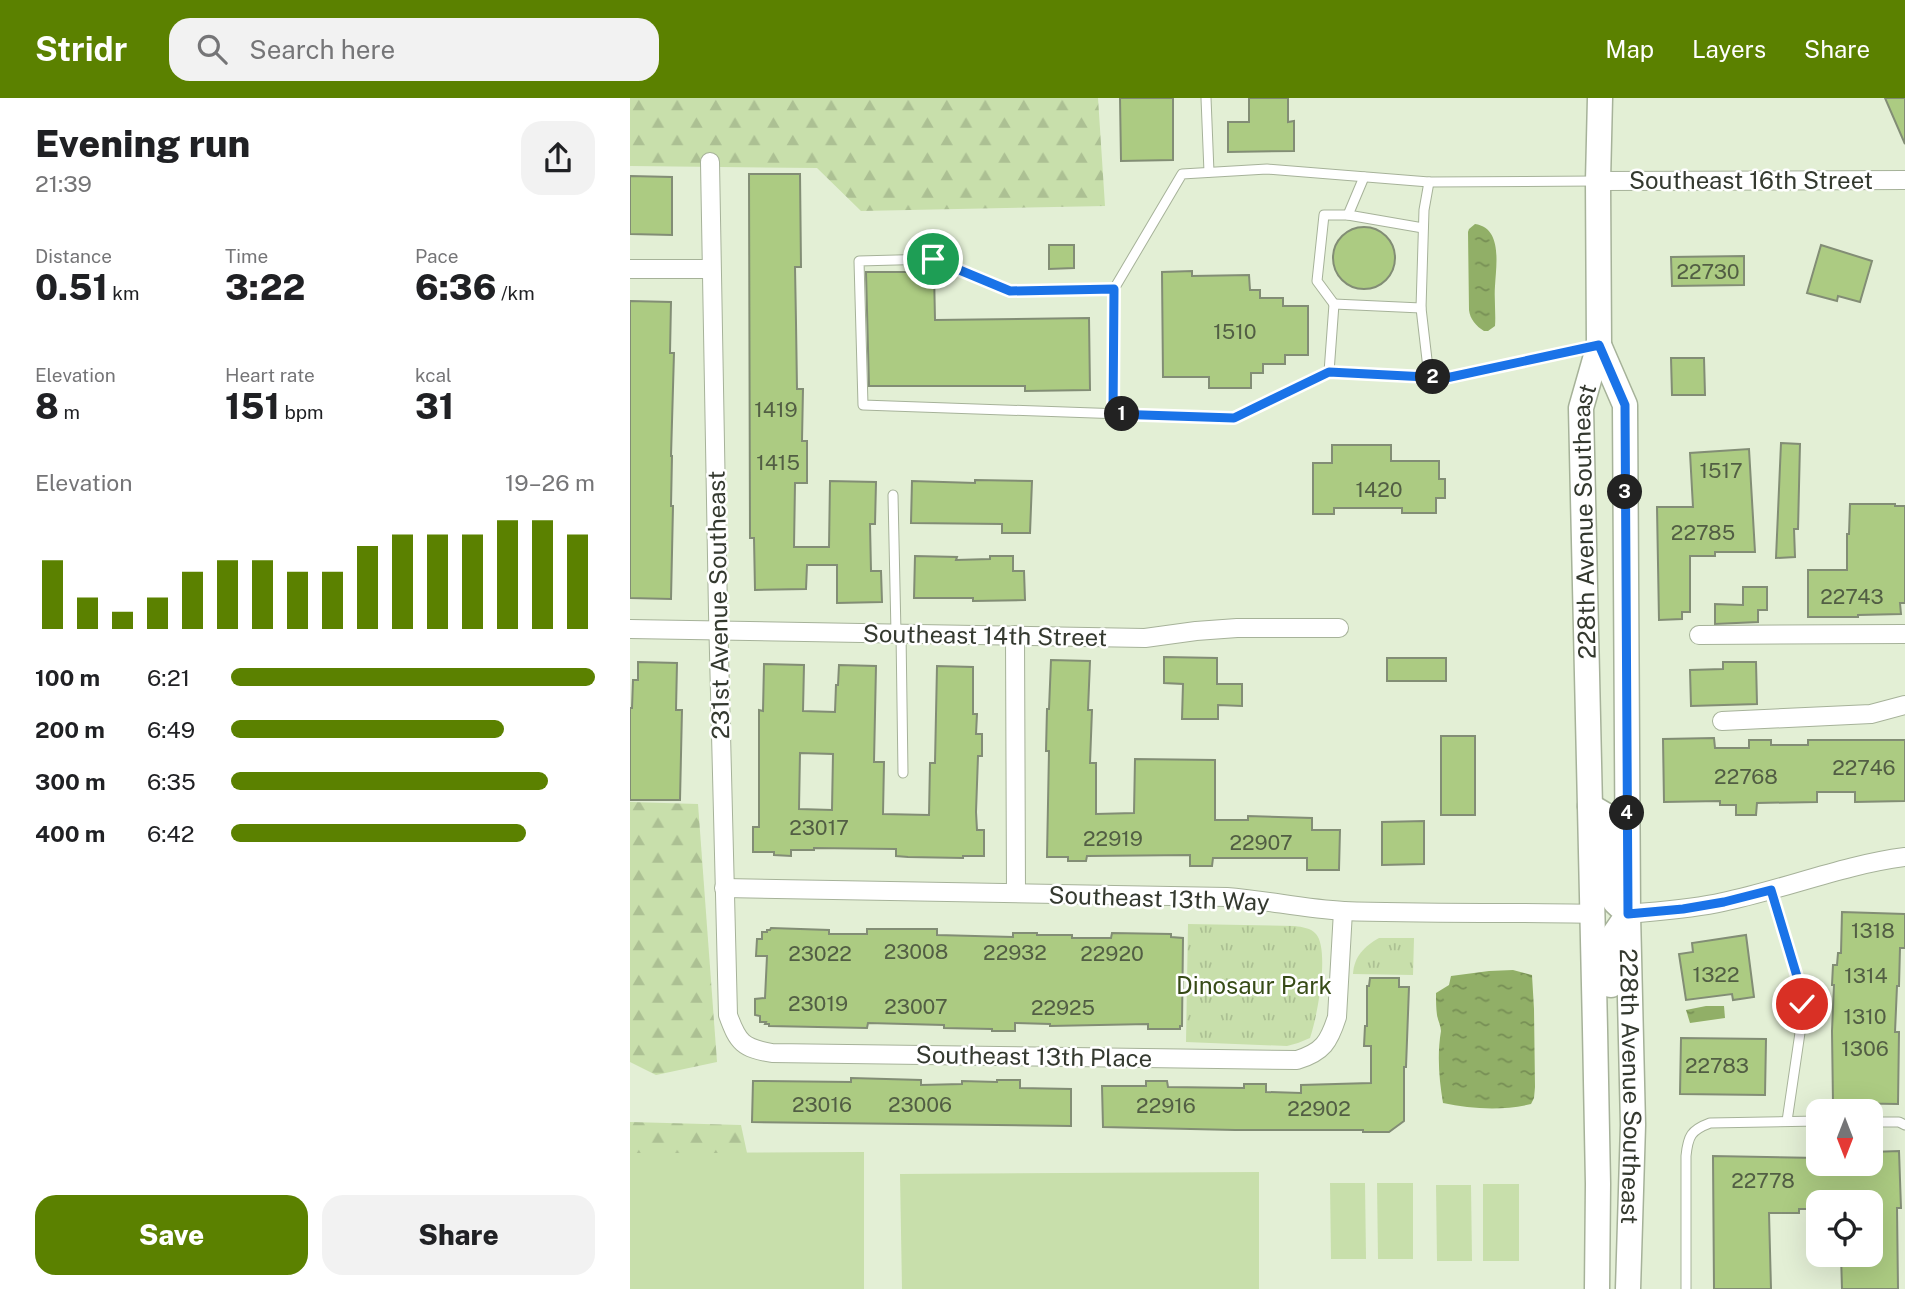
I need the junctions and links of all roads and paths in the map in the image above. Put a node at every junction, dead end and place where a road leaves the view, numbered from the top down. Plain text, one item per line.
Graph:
1 (1206, 98) edge
2 (1600, 98) edge
3 (710, 162) dead end
4 (1209, 172) junction
5 (1364, 177) junction
6 (1905, 180) edge
7 (1598, 181) junction
8 (1429, 182) junction
9 (1348, 215) junction
10 (1423, 228) junction
11 (630, 269) edge
12 (711, 269) junction
13 (1114, 289) junction
14 (1334, 304) junction
15 (1421, 308) junction
16 (1599, 345) junction
17 (1329, 372) junction
18 (1429, 377) junction
19 (1113, 414) junction
20 (893, 495) dead end
21 (1339, 628) dead end
22 (630, 629) edge
23 (718, 630) junction
24 (898, 633) junction
25 (1905, 634) edge
26 (1015, 635) junction
27 (1699, 635) dead end
28 (1905, 705) edge
29 (1722, 721) dead end
30 (903, 773) dead end
31 (1590, 806) junction
32 (1905, 857) edge
33 (724, 888) junction
34 (1771, 890) junction
35 (1016, 893) junction
36 (1343, 911) junction
37 (1593, 914) junction
38 (1628, 914) junction
39 (742, 1044) joint
40 (1596, 1068) junction
41 (1787, 1121) junction
42 (1806, 1121) edge
43 (1883, 1122) edge
44 (1905, 1125) edge
45 (1597, 1289) edge
46 (1628, 1289) edge
47 (1686, 1289) edge

1 - 4 lane
2 - 7 main road, 228th Avenue Southeast
3 - 12 street, 231st Avenue Southeast
4 - 5 lane
4 - 13 lane
5 - 8 lane
5 - 9 lane
6 - 7 street, Southeast 16th Street
7 - 8 lane
7 - 16 main road, 228th Avenue Southeast
8 - 10 lane
9 - 10 lane
9 - 14 lane
10 - 15 lane
11 - 12 street
12 - 23 street, 231st Avenue Southeast
13 - 19 lane
13 - 19 lane
14 - 15 lane
14 - 17 lane
15 - 18 lane
16 - 18 lane
16 - 31 main road, 228th Avenue Southeast
16 - 38 main road, 228th Avenue Southeast
17 - 18 lane
17 - 19 lane
20 - 24 lane
21 - 26 street, Southeast 14th Street
22 - 23 street, Southeast 14th Street
23 - 24 street, Southeast 14th Street
23 - 33 street, 231st Avenue Southeast
24 - 26 street, Southeast 14th Street
24 - 30 lane
25 - 27 street
26 - 35 street
28 - 29 street
31 - 37 main road, 228th Avenue Southeast
31 - 38 main road
32 - 34 street
33 - 35 street, Southeast 13th Way
33 - 39 street, 231st Avenue Southeast
34 - 38 street
34 - 41 lane
35 - 36 street, Southeast 13th Way
36 - 37 street, Southeast 13th Way
36 - 39 street, Southeast 13th Place
37 - 40 main road, 228th Avenue Southeast
38 - 40 main road
38 - 46 main road, 228th Avenue Southeast
40 - 45 main road, 228th Avenue Southeast
41 - 42 lane
41 - 47 lane
43 - 44 lane

